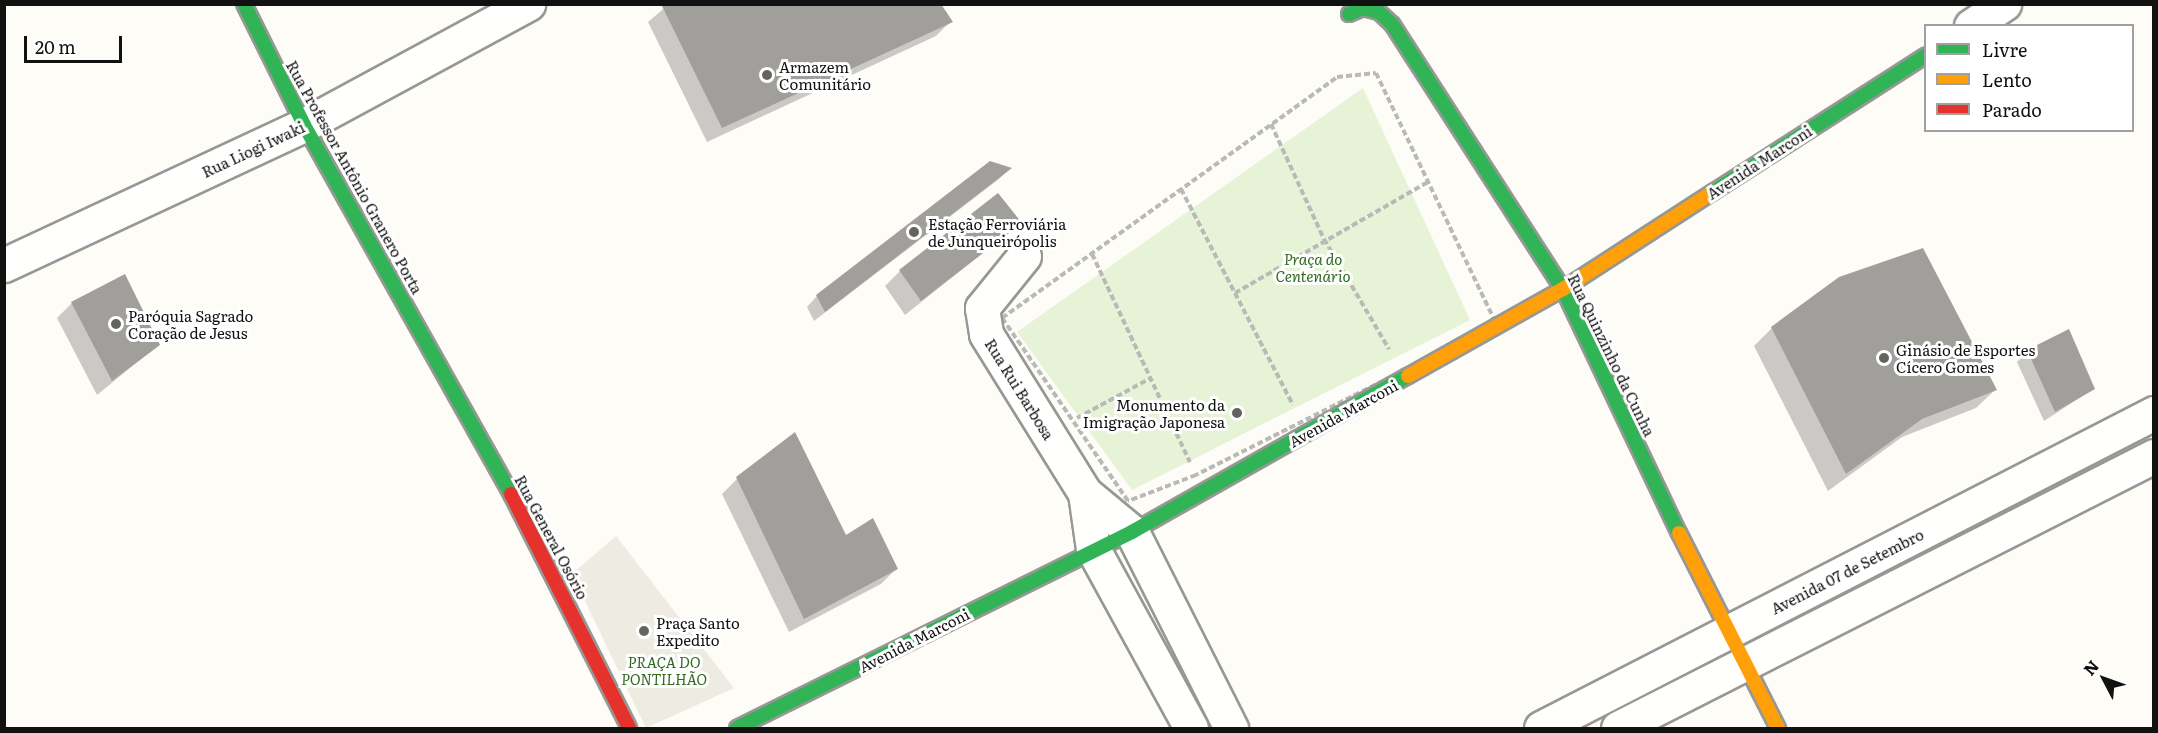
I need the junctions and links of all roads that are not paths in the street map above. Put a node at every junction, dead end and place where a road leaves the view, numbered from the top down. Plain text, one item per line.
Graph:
1 (244, 4) edge
2 (528, 4) edge
3 (2004, 4) edge
4 (1348, 14) dead end
5 (1974, 24) edge
6 (1924, 56) edge
7 (304, 125) junction
8 (1024, 256) dead end
9 (4, 265) edge
10 (1563, 289) junction
11 (441, 363) joint
12 (2154, 413) edge
13 (2154, 456) edge
14 (1085, 493) junction
15 (1132, 532) junction
16 (1093, 549) junction
17 (1726, 633) junction
18 (1744, 662) junction
19 (629, 729) edge
20 (737, 729) edge
21 (1191, 729) edge
22 (1231, 729) edge
23 (1541, 729) edge
24 (1618, 729) edge
25 (1778, 729) edge

1 - 7 street, Rua Professor Antônio Granero Porta
2 - 7 street, Rua Liogi Iwaki
3 - 5 street
4 - 10 street, Rua Quinzinho da Cunha
6 - 10 street, Avenida Marconi
7 - 9 street, Rua Liogi Iwaki
7 - 11 street, Rua Professor Antônio Granero Porta
8 - 14 street, Rua Rui Barbosa
10 - 15 street, Avenida Marconi
10 - 17 street, Rua Quinzinho da Cunha
11 - 19 street, Rua General Osório
12 - 17 street, Avenida 07 de Setembro
13 - 18 street
14 - 15 street, Rua Rui Barbosa
14 - 16 street, Rua Rui Barbosa
15 - 16 street, Avenida Marconi
15 - 22 street, Rua Rui Barbosa
16 - 20 street, Avenida Marconi
16 - 21 street, Rua Rui Barbosa
17 - 18 street, Rua Quinzinho da Cunha
17 - 23 street, Avenida 07 de Setembro
18 - 24 street
18 - 25 street, Rua Quinzinho da Cunha

